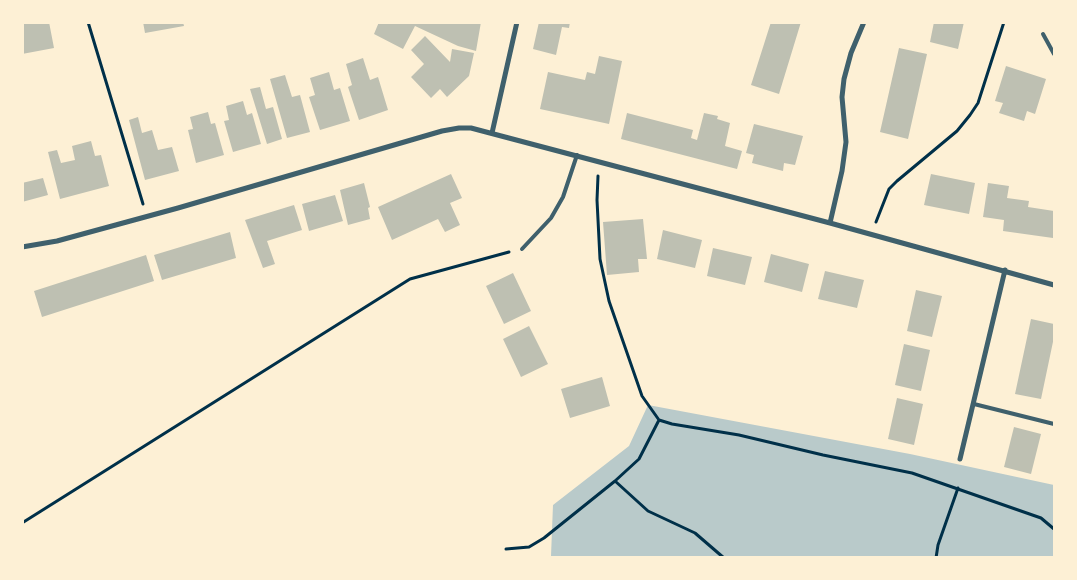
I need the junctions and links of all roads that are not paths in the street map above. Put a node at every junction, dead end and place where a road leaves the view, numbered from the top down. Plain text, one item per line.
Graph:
1 (517, 22) edge
2 (864, 22) edge
3 (1043, 34) dead end
4 (1054, 54) edge
5 (492, 133) junction
6 (577, 155) junction
7 (830, 223) junction
8 (22, 247) edge
9 (522, 249) road end
10 (1005, 270) junction
11 (1054, 285) edge
12 (974, 404) junction
13 (1054, 424) edge
14 (960, 460) dead end

1 - 5 street
2 - 7 street
3 - 4 lane
5 - 6 street
5 - 8 street
6 - 7 street
6 - 9 lane
7 - 10 street
10 - 11 street
10 - 12 street
12 - 13 lane
12 - 14 street

